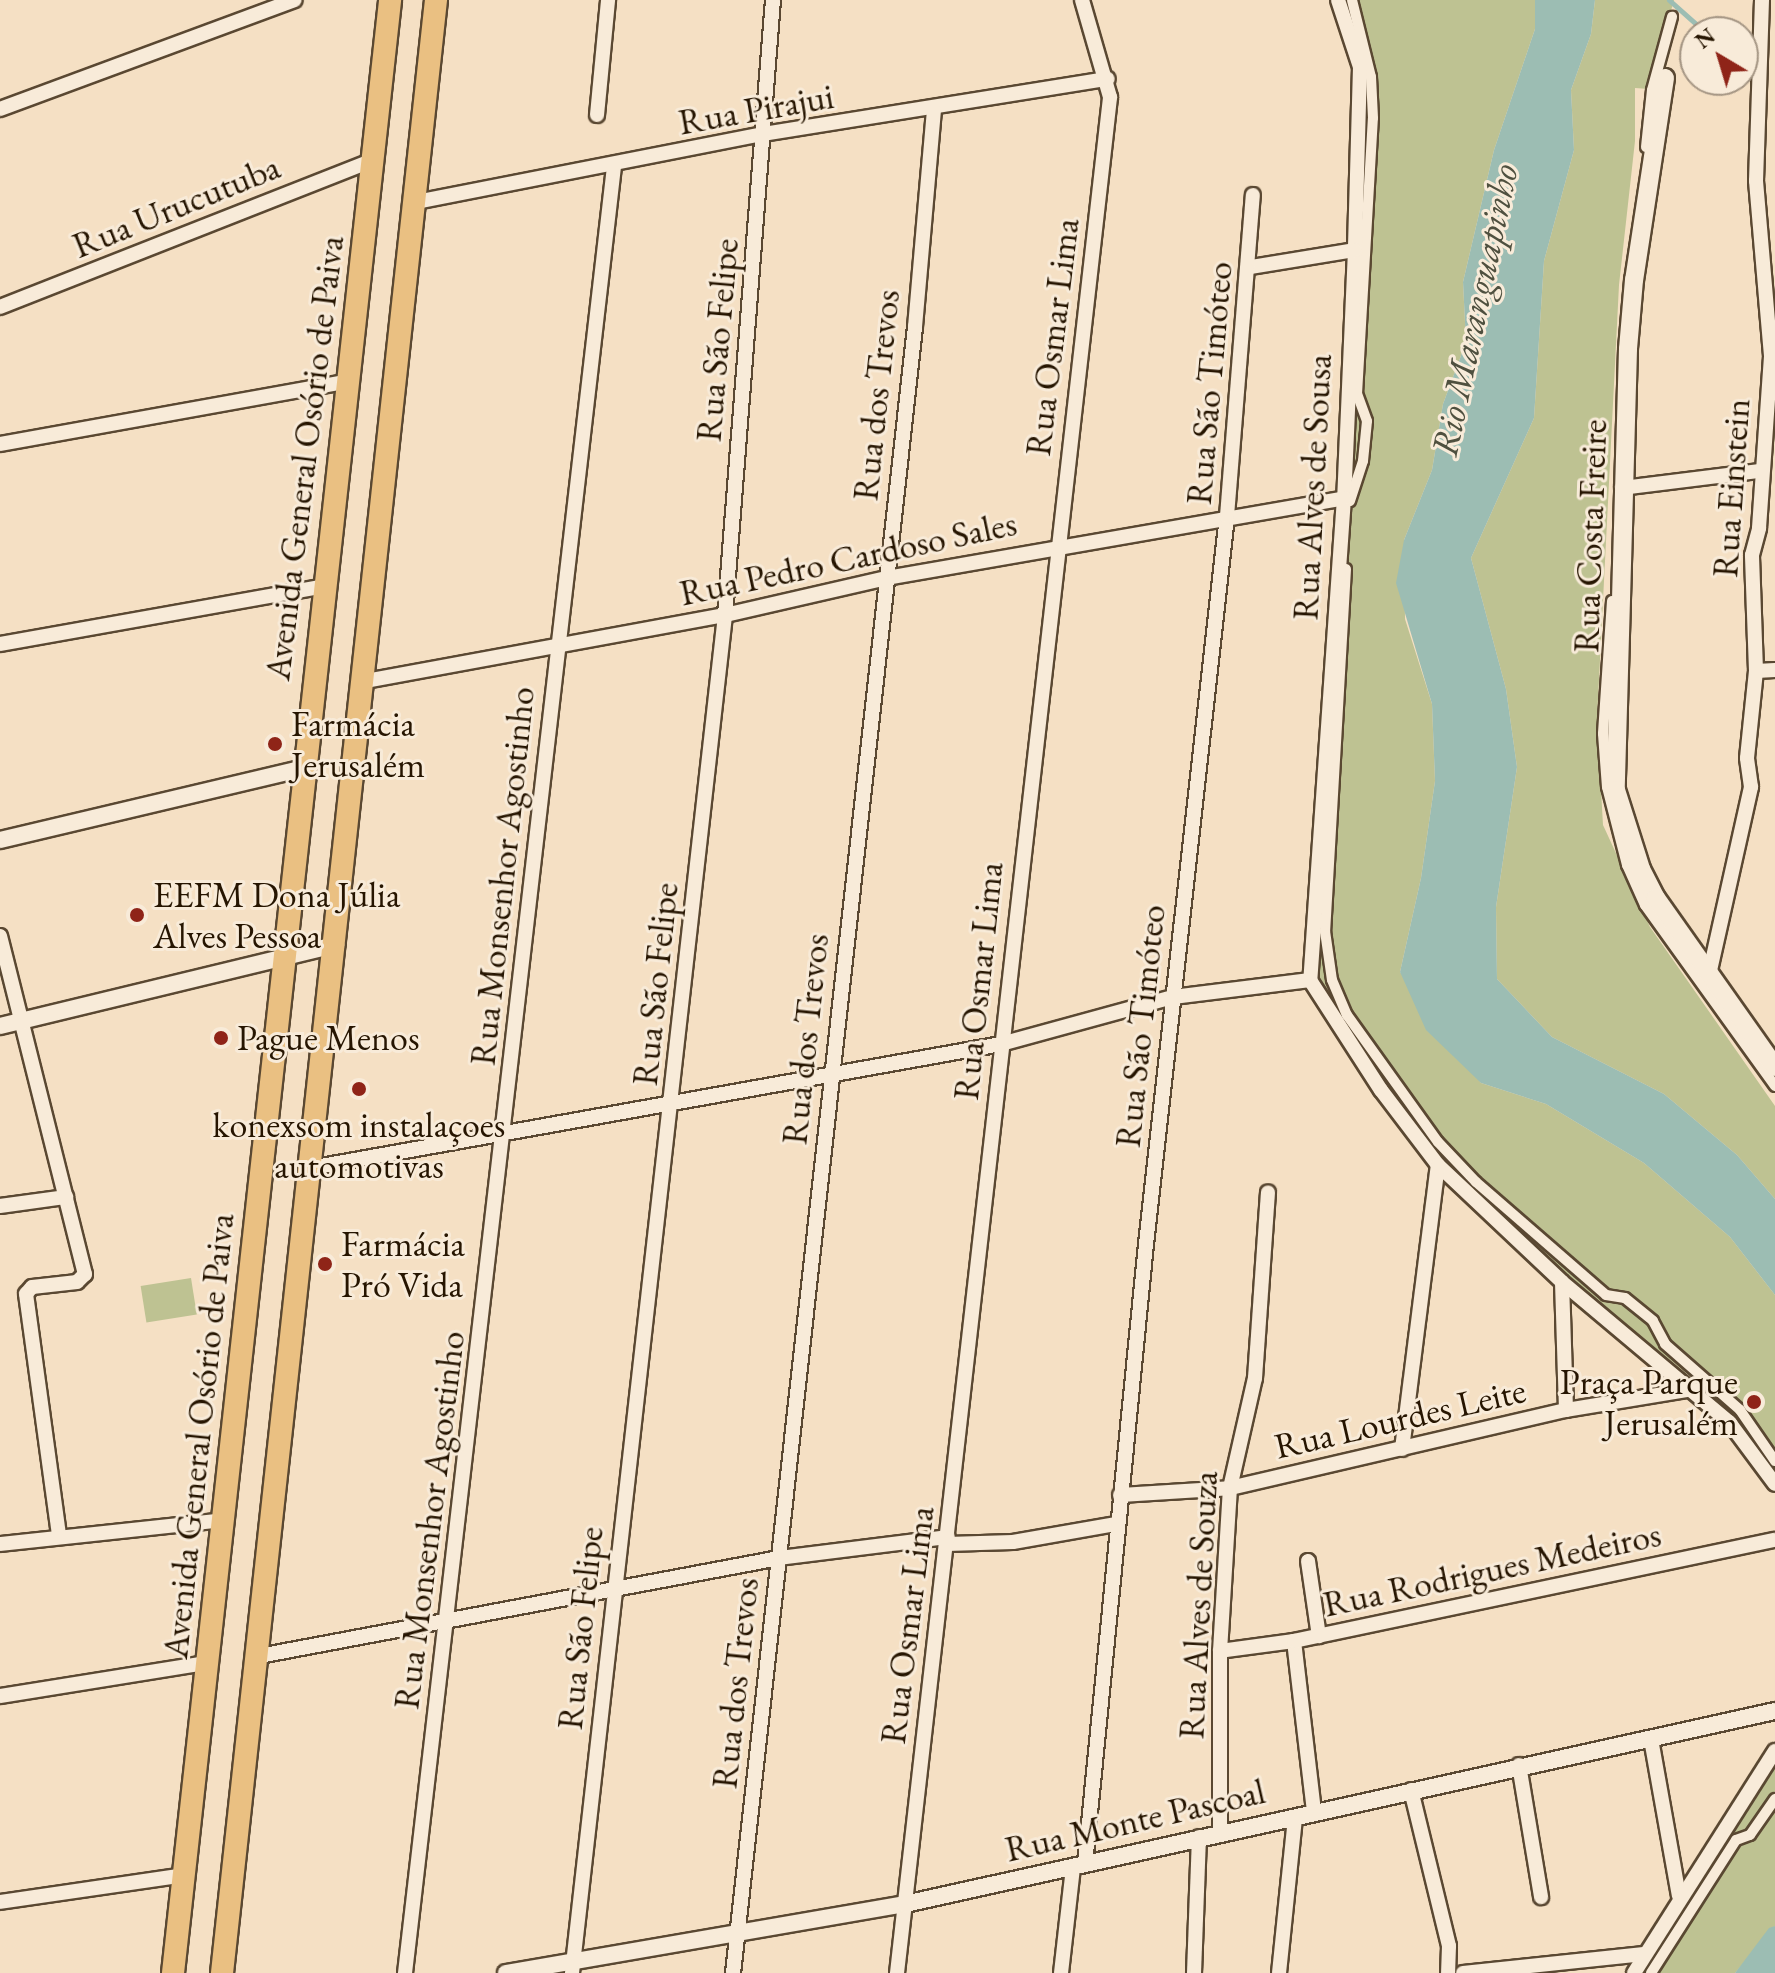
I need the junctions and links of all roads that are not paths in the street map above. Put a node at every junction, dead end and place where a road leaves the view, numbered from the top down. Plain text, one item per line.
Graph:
1 (295, 0) edge
2 (390, 0) edge
3 (436, 0) edge
4 (608, 0) edge
5 (773, 0) edge
6 (1082, 0) edge
7 (1338, 0) edge
8 (1352, 0) edge
9 (1762, 0) edge
10 (1672, 17) dead end
11 (1665, 78) dead end
12 (1108, 79) junction
13 (0, 109) edge
14 (934, 111) junction
15 (597, 115) dead end
16 (763, 134) junction
17 (373, 160) junction
18 (614, 167) junction
19 (1253, 195) dead end
20 (416, 202) junction
21 (1355, 250) junction
22 (1251, 267) junction
23 (0, 307) edge
24 (349, 381) junction
25 (0, 444) edge
26 (1759, 471) junction
27 (1622, 488) junction
28 (1344, 498) junction
29 (1227, 516) junction
30 (1058, 546) junction
31 (887, 578) junction
32 (325, 586) junction
33 (725, 615) junction
34 (0, 644) edge
35 (556, 648) junction
36 (1775, 670) edge
37 (1756, 671) junction
38 (365, 681) junction
39 (301, 769) junction
40 (0, 840) edge
41 (0, 936) edge
42 (336, 945) junction
43 (282, 959) junction
44 (1709, 975) junction
45 (1310, 980) junction
46 (1173, 997) junction
47 (21, 1021) junction
48 (0, 1026) edge
49 (1001, 1044) junction
50 (1775, 1067) edge
51 (831, 1072) junction
52 (1775, 1086) edge
53 (672, 1105) junction
54 (505, 1137) junction
55 (1438, 1165) junction
56 (310, 1168) junction
57 (1268, 1192) dead end
58 (66, 1197) junction
59 (0, 1206) edge
60 (1562, 1282) junction
61 (1693, 1389) junction
62 (1566, 1410) junction
63 (1402, 1449) junction
64 (1775, 1461) edge
65 (1775, 1484) edge
66 (1230, 1488) junction
67 (1120, 1495) junction
68 (226, 1520) junction
69 (1116, 1524) junction
70 (59, 1535) junction
71 (948, 1540) junction
72 (1775, 1540) edge
73 (0, 1544) edge
74 (779, 1558) junction
75 (1308, 1561) dead end
76 (615, 1591) junction
77 (447, 1623) junction
78 (1319, 1636) junction
79 (1294, 1641) junction
80 (1220, 1651) junction
81 (259, 1656) junction
82 (207, 1663) junction
83 (0, 1696) edge
84 (1775, 1711) edge
85 (1651, 1739) junction
86 (1775, 1751) edge
87 (1519, 1765) junction
88 (1411, 1790) junction
89 (1775, 1799) edge
90 (1314, 1812) junction
91 (1295, 1817) junction
92 (1220, 1832) junction
93 (1199, 1837) junction
94 (1079, 1866) junction
95 (185, 1875) junction
96 (1679, 1896) junction
97 (1541, 1897) dead end
98 (0, 1902) edge
99 (905, 1904) junction
100 (737, 1932) junction
101 (1644, 1954) junction
102 (572, 1968) edge
103 (173, 1973) edge
104 (222, 1973) edge
105 (405, 1973) edge
106 (506, 1973) edge
107 (733, 1973) edge
108 (897, 1973) edge
109 (1061, 1973) edge
110 (1194, 1973) edge
111 (1279, 1973) edge
112 (1448, 1973) edge
113 (1463, 1973) edge
114 (1634, 1973) edge
115 (1651, 1973) edge

1 - 13 street
2 - 17 main road, Avenida General Osório de Paiva
3 - 20 main road
4 - 15 street
5 - 16 street, Rua São Felipe
6 - 12 street, Rua Osmar Lima
7 - 21 street, Rua Alves de Sousa
8 - 64 street
9 - 26 street, Rua Einstein
10 - 52 street
11 - 27 main road, Rua Costa Freire
12 - 14 street, Rua Pirajui
12 - 30 street, Rua Osmar Lima
14 - 16 street, Rua Pirajui
14 - 31 street, Rua dos Trevos
16 - 18 street, Rua Pirajui
16 - 33 street, Rua São Felipe
17 - 23 street, Rua Urucutuba
17 - 24 main road, Avenida General Osório de Paiva
18 - 20 street, Rua Pirajui
18 - 35 street, Rua Monsenhor Agostinho
19 - 22 street, Rua São Timóteo
20 - 38 main road
21 - 22 street
21 - 28 street, Rua Alves de Sousa
22 - 29 street, Rua São Timóteo
24 - 25 street
24 - 32 main road, Avenida General Osório de Paiva
26 - 27 street
26 - 37 street, Rua Einstein
27 - 44 main road, Rua Costa Freire
28 - 29 street, Rua Pedro Cardoso Sales
28 - 45 street, Rua Alves de Sousa
29 - 30 street, Rua Pedro Cardoso Sales
29 - 46 street, Rua São Timóteo
30 - 31 street, Rua Pedro Cardoso Sales
30 - 49 street, Rua Osmar Lima
31 - 33 street, Rua Pedro Cardoso Sales
31 - 51 street, Rua dos Trevos
32 - 34 street
32 - 39 main road, Avenida General Osório de Paiva
33 - 35 street, Rua Pedro Cardoso Sales
33 - 53 street, Rua São Felipe
35 - 38 street, Rua Pedro Cardoso Sales
35 - 54 street, Rua Monsenhor Agostinho
36 - 37 street
37 - 44 street, Rua Einstein
38 - 42 main road
39 - 40 street
39 - 43 main road, Avenida General Osório de Paiva
41 - 47 street
42 - 43 street
42 - 56 main road
43 - 47 street
43 - 68 main road, Avenida General Osório de Paiva
44 - 50 main road, Rua Costa Freire
45 - 46 street
45 - 55 street
46 - 49 street
46 - 67 street, Rua São Timóteo
47 - 48 street
47 - 58 street
49 - 51 street
49 - 71 street, Rua Osmar Lima
51 - 53 street
51 - 74 street, Rua dos Trevos
53 - 54 street
53 - 76 street, Rua São Felipe
54 - 56 street
54 - 77 street, Rua Monsenhor Agostinho
55 - 60 street
55 - 63 street
56 - 81 main road
57 - 66 street, Rua Alves de Souza
58 - 59 street
58 - 70 street
60 - 61 street
60 - 62 street
61 - 62 street, Rua Lourdes Leite
61 - 65 street
62 - 63 street, Rua Lourdes Leite
63 - 66 street, Rua Lourdes Leite
66 - 67 street, Rua Lourdes Leite
66 - 80 street, Rua Alves de Souza
67 - 69 street, Rua São Timóteo
68 - 70 street
68 - 82 main road, Avenida General Osório de Paiva
69 - 71 street
69 - 94 street, Rua São Timóteo
70 - 73 street
71 - 74 street
71 - 99 street, Rua Osmar Lima
72 - 78 street, Rua Rodrigues Medeiros
74 - 76 street
74 - 100 street, Rua dos Trevos
75 - 78 street
76 - 77 street
76 - 102 street, Rua São Felipe
77 - 81 street
77 - 105 street, Rua Monsenhor Agostinho
78 - 79 street, Rua Rodrigues Medeiros
79 - 80 street, Rua Rodrigues Medeiros
79 - 90 street
80 - 92 street, Rua Alves de Souza
81 - 104 main road
82 - 83 street
82 - 95 main road, Avenida General Osório de Paiva
84 - 85 street, Rua Monte Pascoal
85 - 87 street, Rua Monte Pascoal
85 - 96 street
86 - 96 street
87 - 88 street, Rua Monte Pascoal
87 - 97 street
88 - 90 street, Rua Monte Pascoal
88 - 112 street
89 - 115 street
90 - 91 street, Rua Monte Pascoal
91 - 92 street, Rua Monte Pascoal
91 - 111 street
92 - 93 street, Rua Monte Pascoal
93 - 94 street, Rua Monte Pascoal
93 - 110 street
94 - 99 street, Rua Monte Pascoal
94 - 109 street, Rua São Timóteo
95 - 98 street
95 - 103 main road, Avenida General Osório de Paiva
96 - 101 street
99 - 100 street, Rua Monte Pascoal
99 - 108 street, Rua Osmar Lima
100 - 102 street, Rua Monte Pascoal
100 - 107 street, Rua dos Trevos
101 - 113 street
101 - 114 street
102 - 106 street, Rua Monte Pascoal

